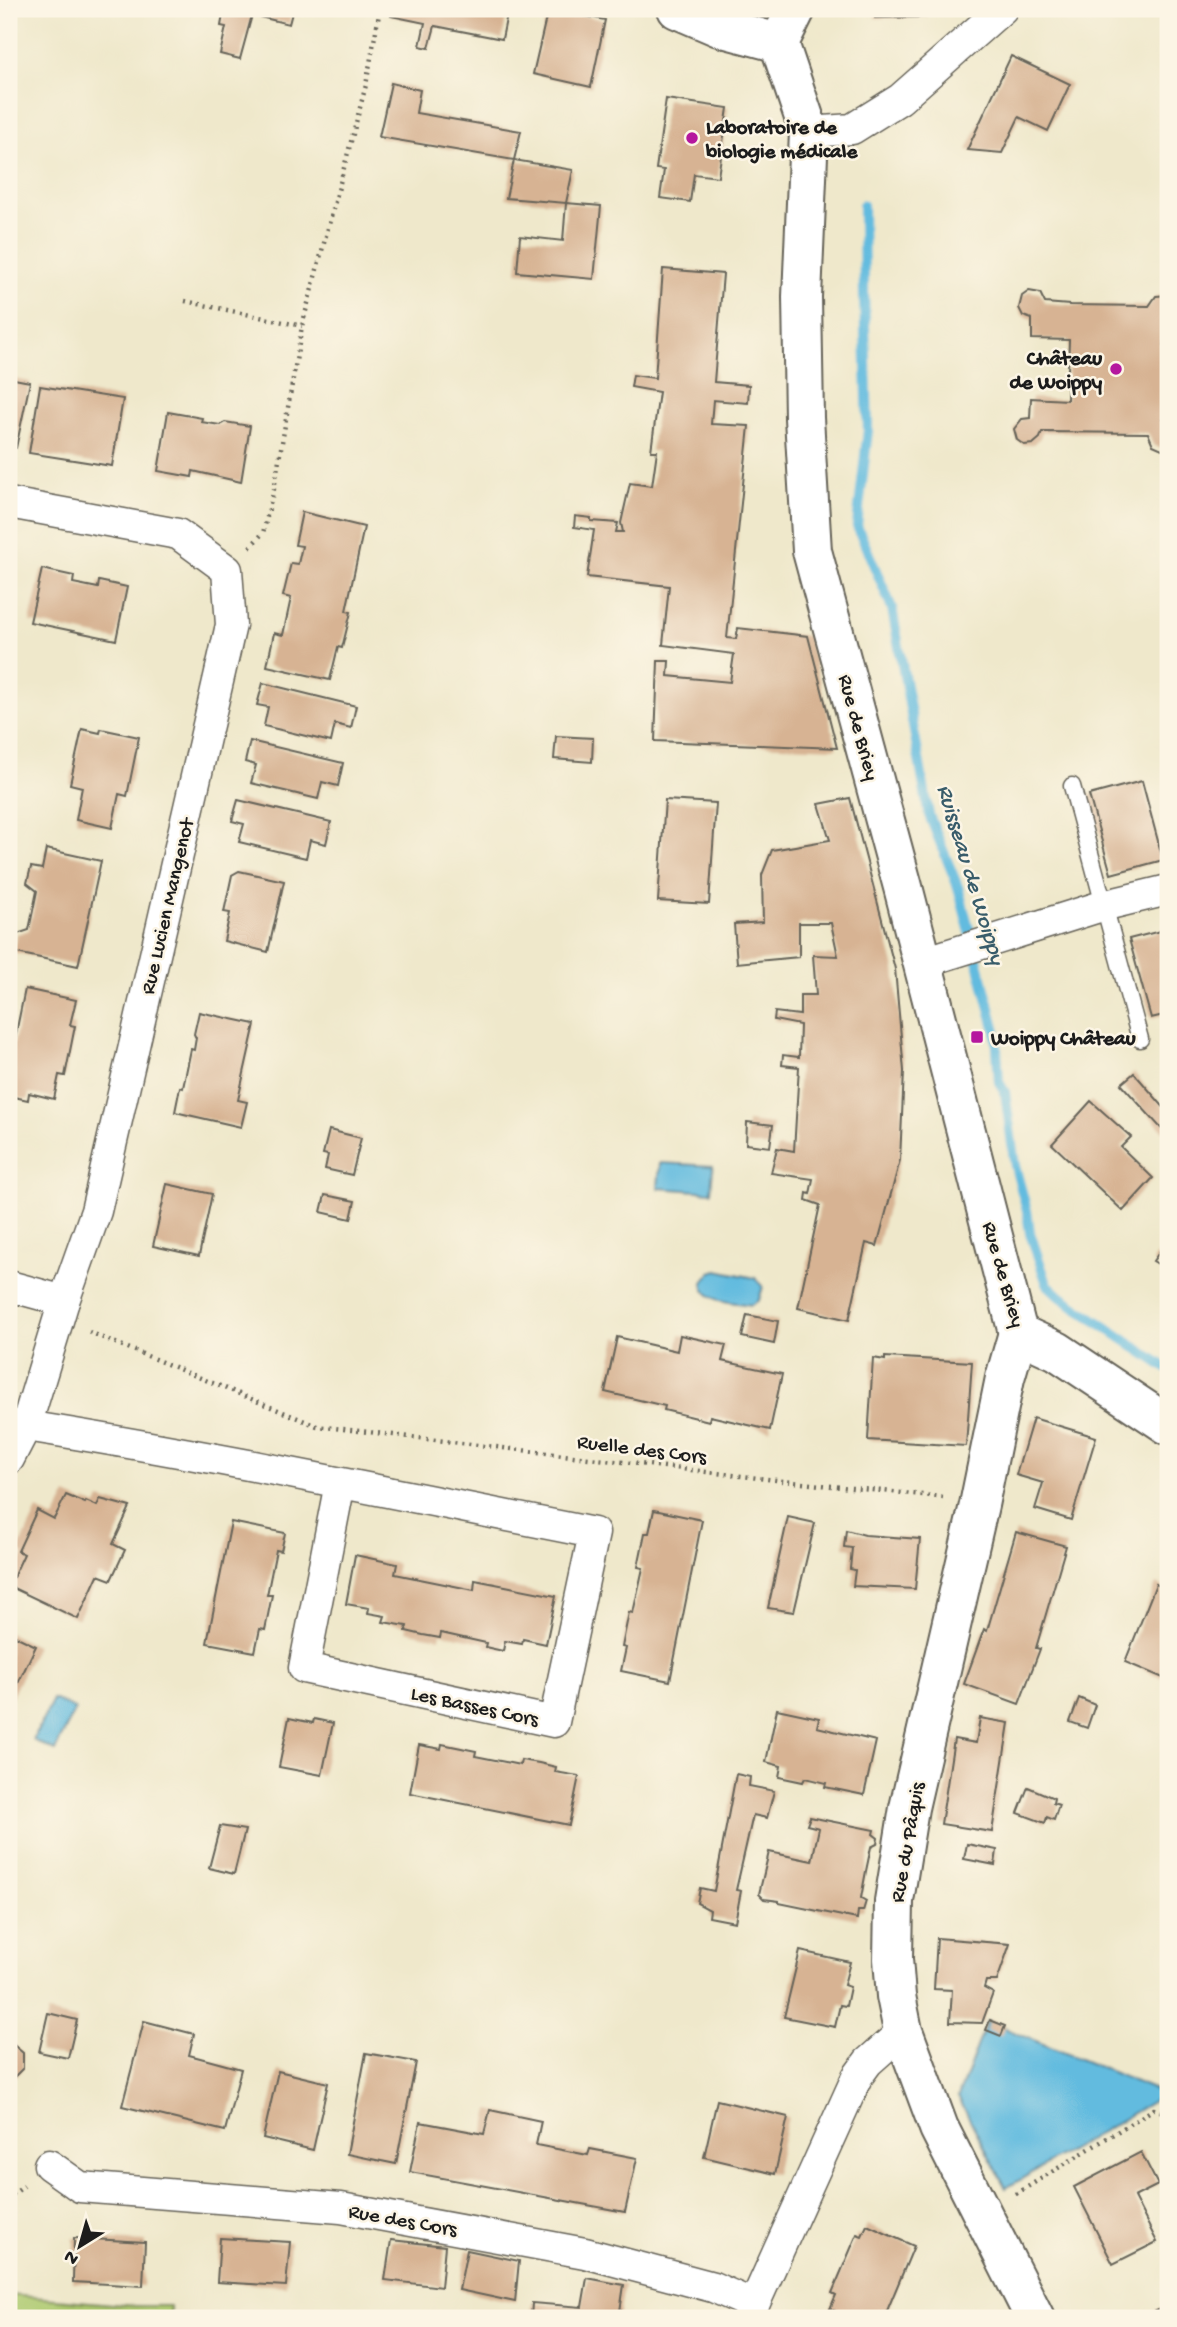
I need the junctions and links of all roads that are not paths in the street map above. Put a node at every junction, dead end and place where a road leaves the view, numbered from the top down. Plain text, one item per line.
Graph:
1 (677, 9) edge
2 (796, 9) edge
3 (1002, 9) edge
4 (779, 43) junction
5 (809, 132) junction
6 (9, 503) edge
7 (1072, 786) dead end
8 (1168, 890) edge
9 (1102, 906) junction
10 (921, 963) junction
11 (1140, 1039) dead end
12 (9, 1286) edge
13 (61, 1310) junction
14 (1018, 1333) junction
15 (1168, 1425) edge
16 (26, 1426) junction
17 (9, 1459) edge
18 (340, 1483) junction
19 (903, 2031) junction
20 (49, 2165) dead end
21 (751, 2312) edge
22 (1035, 2318) edge

1 - 4 street
2 - 4 street
3 - 5 street
4 - 5 street, Rue de Briey
5 - 10 street, Rue de Briey
6 - 13 street, Rue Lucien Mangenot
7 - 9 lane
8 - 9 street
9 - 10 street
9 - 11 lane
10 - 14 street, Rue de Briey
12 - 13 street
13 - 16 street, Rue Lucien Mangenot
14 - 15 street, Rue de Briey
14 - 19 street, Rue du Pâquis
16 - 17 street, Rue Lucien Mangenot
16 - 18 street, Les Basses Cors
18 - 18 street, Les Basses Cors
19 - 21 street
19 - 22 street, Rue du Pâquis
20 - 21 street, Rue des Cors

